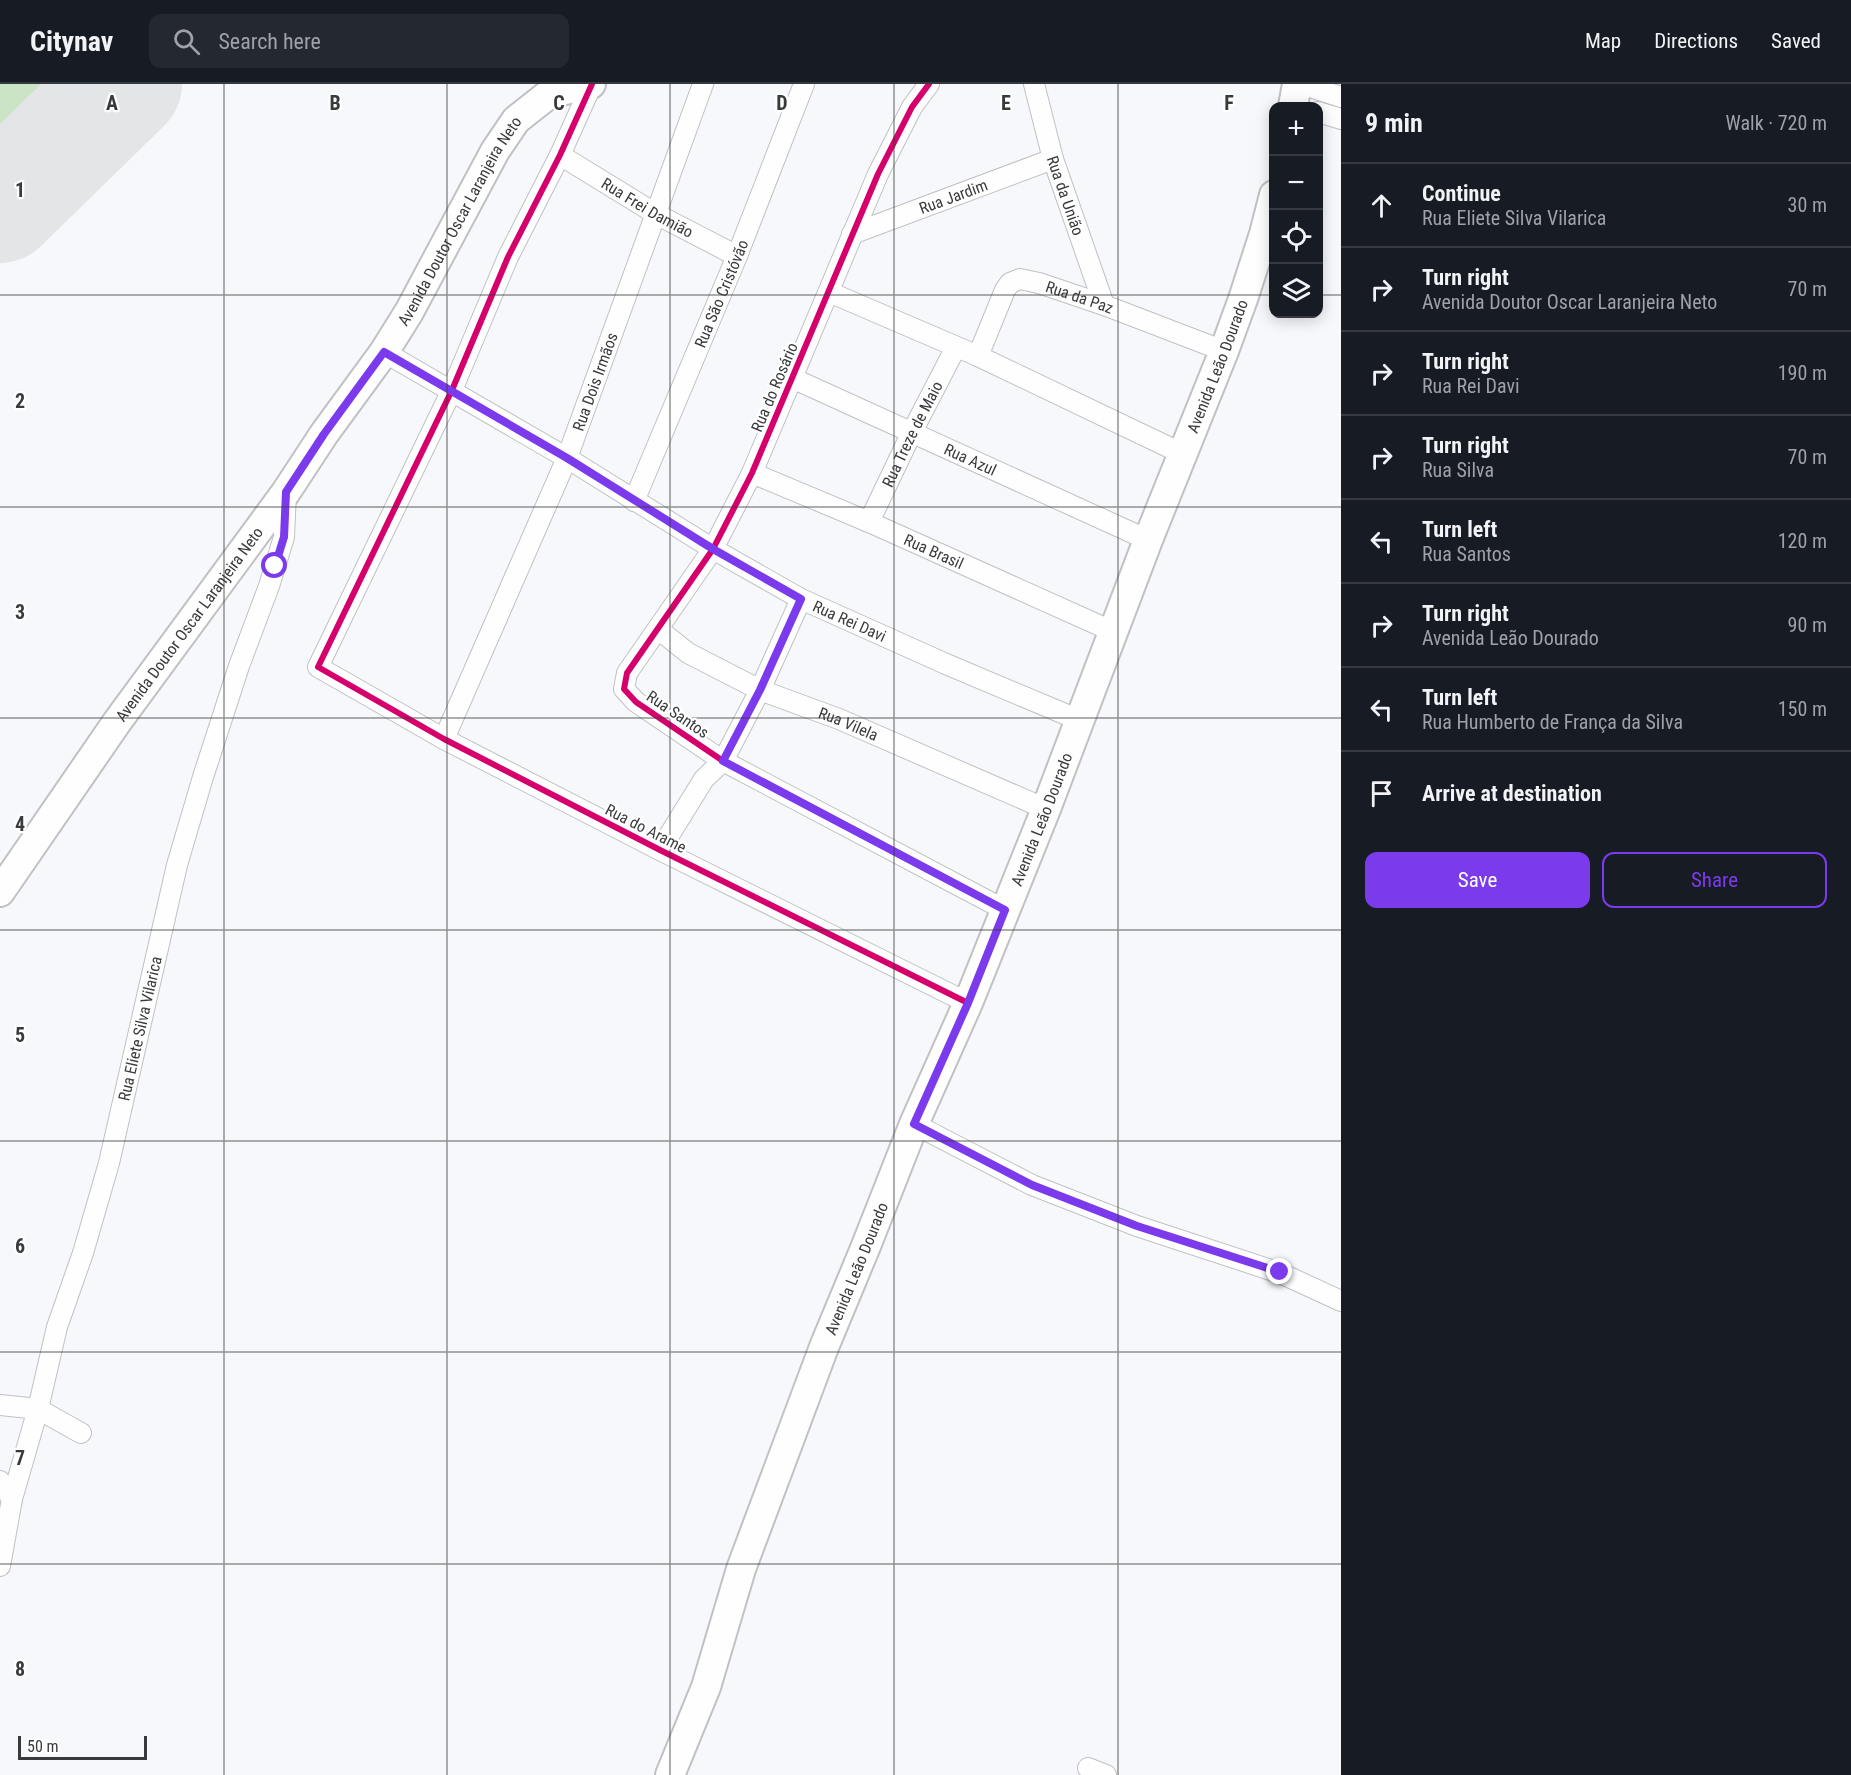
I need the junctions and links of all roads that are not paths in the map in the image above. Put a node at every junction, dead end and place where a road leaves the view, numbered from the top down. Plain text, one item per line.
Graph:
1 (591, 84) edge
2 (703, 84) edge
3 (804, 84) edge
4 (929, 84) edge
5 (1034, 84) edge
6 (550, 89) edge
7 (1341, 97) edge
8 (1301, 99) edge
9 (1341, 119) edge
10 (560, 155) junction
11 (1053, 159) junction
12 (1270, 210) edge
13 (657, 214) junction
14 (852, 234) junction
15 (737, 256) junction
16 (829, 292) junction
17 (1104, 305) junction
18 (956, 347) junction
19 (1224, 351) junction
20 (384, 352) junction
21 (978, 356) junction
22 (792, 378) junction
23 (452, 390) junction
24 (912, 432) junction
25 (1183, 454) junction
26 (567, 458) junction
27 (752, 472) junction
28 (286, 492) junction
29 (634, 501) junction
30 (869, 522) junction
31 (1148, 540) junction
32 (713, 549) junction
33 (801, 599) junction
34 (658, 629) junction
35 (1114, 632) junction
36 (624, 689) joint
37 (760, 690) junction
38 (1079, 720) junction
39 (444, 739) junction
40 (723, 761) junction
41 (1046, 808) junction
42 (660, 850) junction
43 (0, 891) edge
44 (1005, 910) junction
45 (968, 1003) junction
46 (914, 1124) junction
47 (1341, 1301) edge
48 (0, 1405) edge
49 (38, 1409) junction
50 (81, 1433) dead end
51 (0, 1481) edge
52 (12, 1499) junction
53 (0, 1566) edge
54 (670, 1775) edge

1 - 6 main road, Avenida Doutor Oscar Laranjeira Neto
1 - 10 street
2 - 13 street, Rua Dois Irmãos
3 - 15 street, Rua São Cristóvão
4 - 14 street, Rua do Rosário
5 - 11 street, Rua da União
6 - 20 main road, Avenida Doutor Oscar Laranjeira Neto
7 - 8 street
8 - 9 street
10 - 13 street, Rua Frei Damião
10 - 23 street
11 - 14 street, Rua Jardim
11 - 17 street, Rua da União
12 - 19 main road, Avenida Leão Dourado
13 - 15 street, Rua Frei Damião
13 - 26 street, Rua Dois Irmãos
14 - 16 street, Rua do Rosário
15 - 29 street, Rua São Cristóvão
16 - 18 street
16 - 22 street, Rua do Rosário
17 - 19 street, Rua da Paz
17 - 21 street, Rua da Paz
18 - 21 street
18 - 24 street, Rua Treze de Maio
19 - 25 main road, Avenida Leão Dourado
20 - 23 street, Rua Rei Davi
20 - 28 main road, Avenida Doutor Oscar Laranjeira Neto
21 - 25 street
22 - 24 street, Rua Azul
22 - 27 street, Rua do Rosário
23 - 26 street, Rua Rei Davi
23 - 39 street, Rua do Arame
24 - 30 street, Rua Treze de Maio
24 - 31 street, Rua Azul
25 - 31 main road, Avenida Leão Dourado
26 - 29 street, Rua Rei Davi
26 - 39 street, Rua Dois Irmãos
27 - 30 street, Rua Brasil
27 - 32 street, Rua do Rosário
28 - 43 main road, Avenida Doutor Oscar Laranjeira Neto
28 - 49 street, Rua Eliete Silva Vilarica
29 - 32 street, Rua Rei Davi
30 - 35 street, Rua Brasil
31 - 35 main road, Avenida Leão Dourado
32 - 33 street, Rua Rei Davi
32 - 34 street, Rua do Rosário
33 - 37 street
33 - 38 street, Rua Rei Davi
34 - 36 street, Rua do Rosário
34 - 37 street, Rua Vilela
35 - 38 main road, Avenida Leão Dourado
36 - 40 street, Rua Santos
37 - 40 street
37 - 41 street, Rua Vilela
38 - 41 main road, Avenida Leão Dourado
39 - 42 street, Rua do Arame
40 - 42 street
40 - 44 street, Rua Santos
41 - 44 main road, Avenida Leão Dourado
42 - 45 street, Rua do Arame
44 - 45 main road, Avenida Leão Dourado
45 - 46 main road, Avenida Leão Dourado
46 - 47 street
46 - 54 main road, Avenida Leão Dourado
48 - 49 street
49 - 50 street
49 - 52 street, Rua Eliete Silva Vilarica
51 - 52 street
52 - 53 street, Rua Eliete Silva Vilarica

